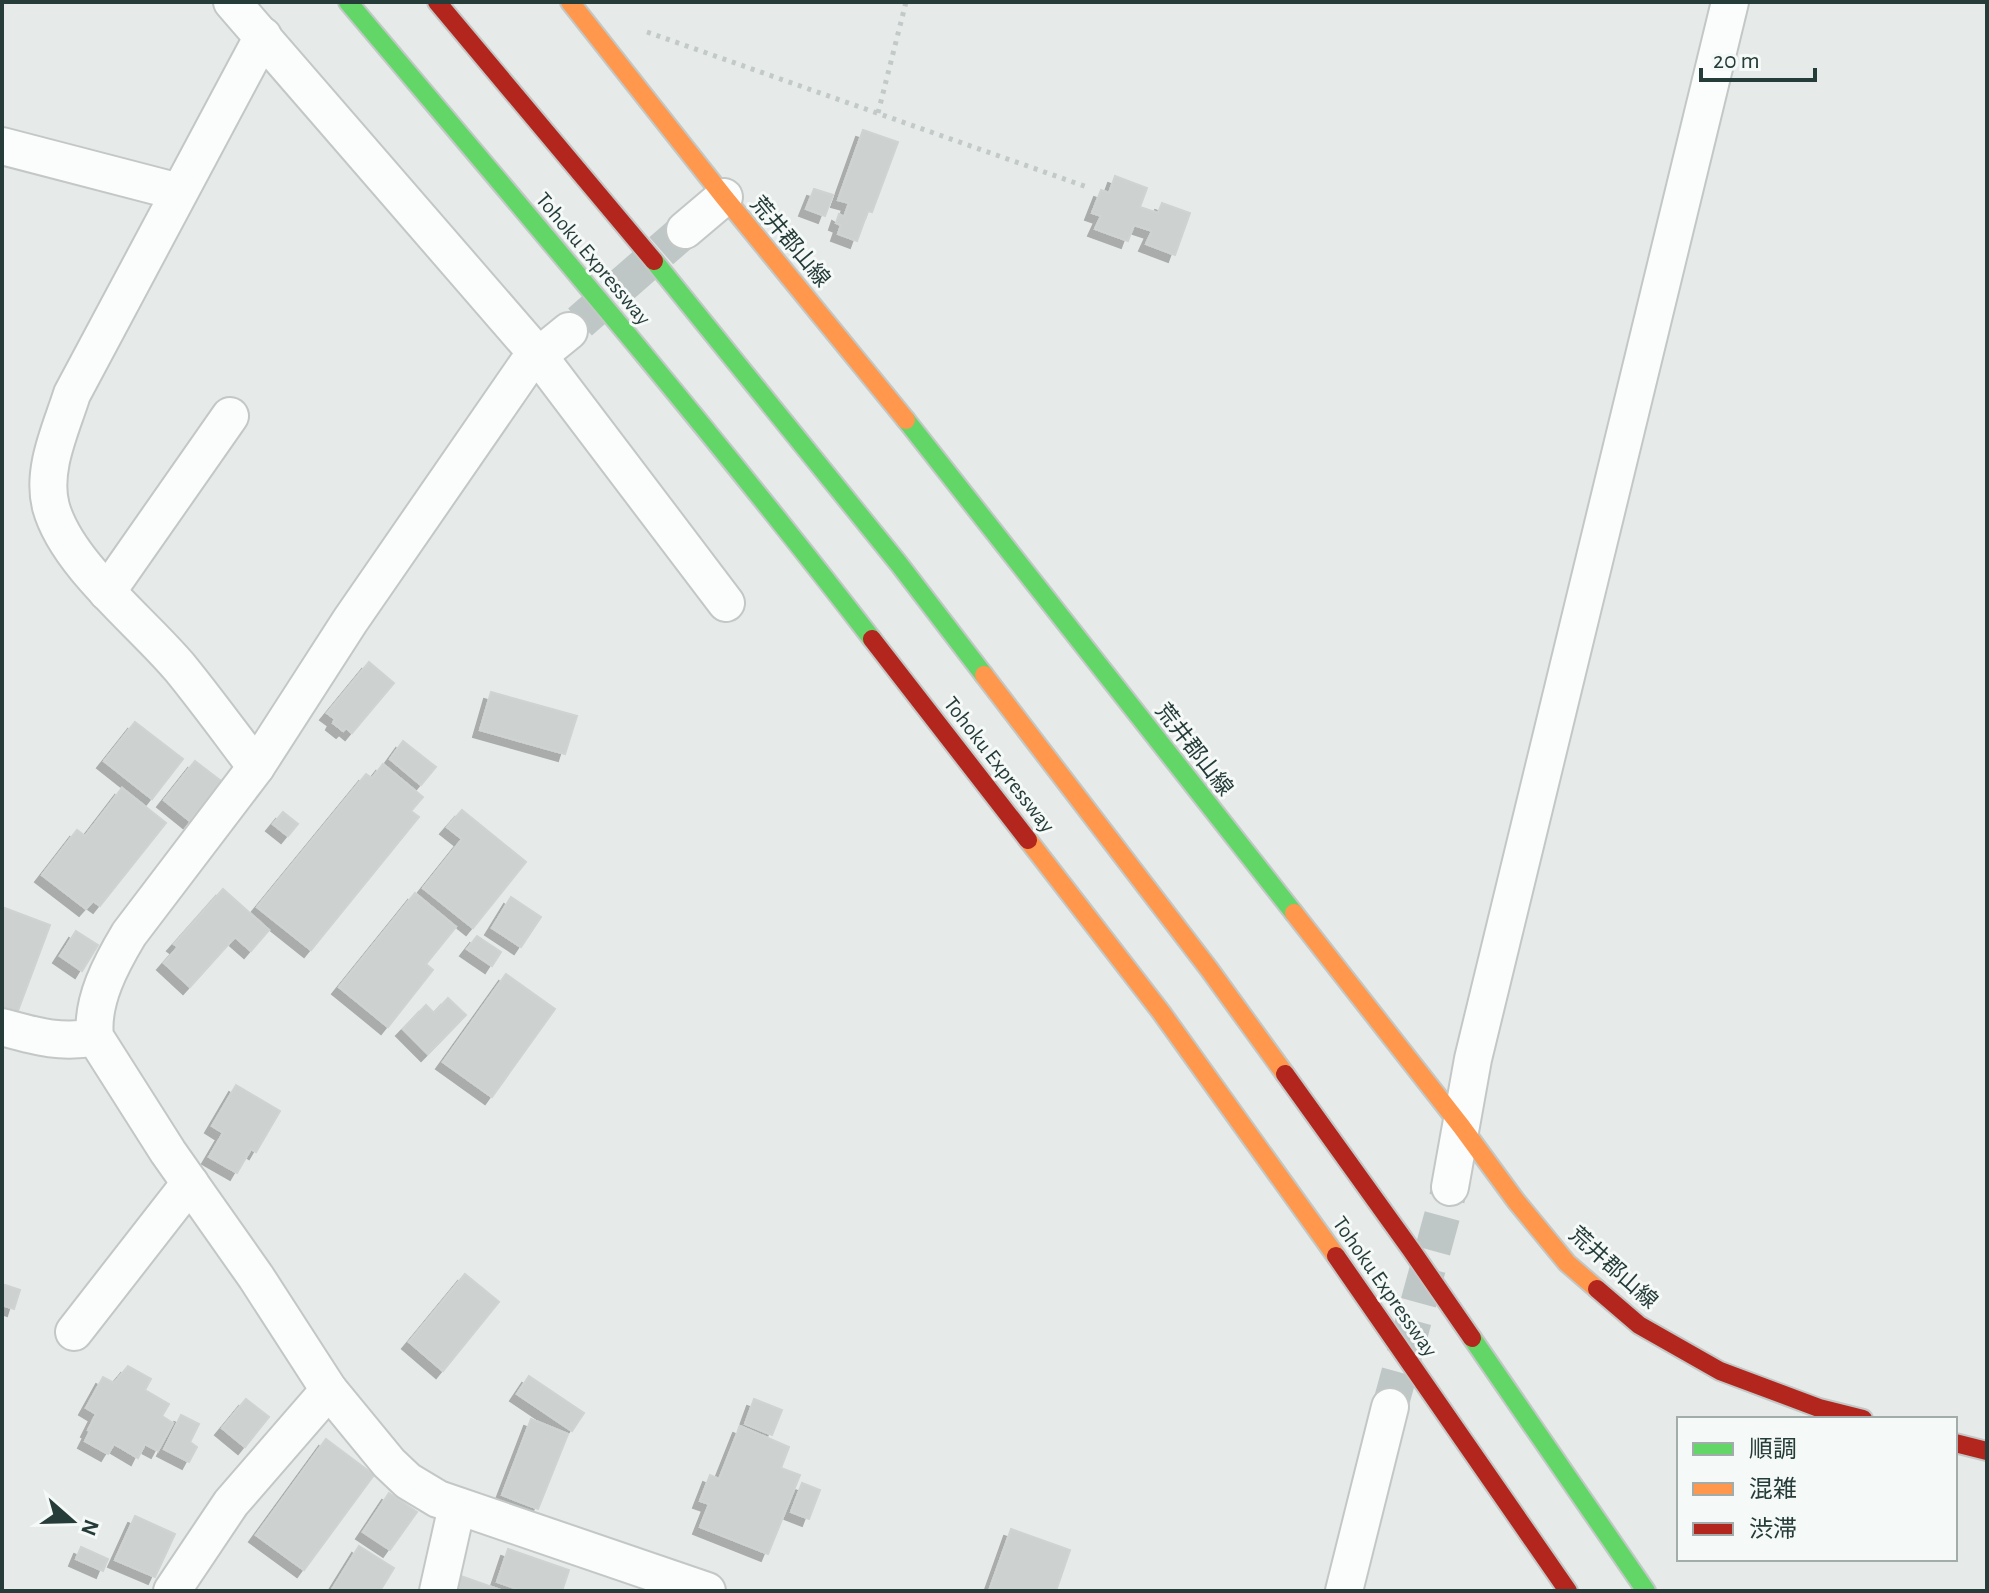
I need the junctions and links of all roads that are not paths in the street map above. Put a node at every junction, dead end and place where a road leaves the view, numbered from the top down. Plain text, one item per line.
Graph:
1 (232, 2) edge
2 (348, 2) edge
3 (437, 2) edge
4 (570, 2) edge
5 (1730, 2) edge
6 (263, 36) junction
7 (2, 146) edge
8 (179, 192) junction
9 (724, 197) junction
10 (685, 230) tunnel mouth
11 (569, 331) tunnel mouth
12 (538, 355) junction
13 (230, 416) dead end
14 (107, 592) junction
15 (726, 603) dead end
16 (256, 767) junction
17 (2, 1027) edge
18 (95, 1037) junction
19 (1461, 1126) junction
20 (190, 1183) junction
21 (1450, 1187) tunnel mouth
22 (74, 1332) dead end
23 (329, 1390) junction
24 (1390, 1407) tunnel mouth
25 (1855, 1417) edge
26 (1957, 1444) edge
27 (1987, 1451) edge
28 (457, 1506) junction
29 (176, 1590) edge
30 (438, 1591) edge
31 (707, 1591) edge
32 (1344, 1591) edge
33 (1568, 1591) edge
34 (1646, 1591) edge

1 - 6 street
2 - 33 main road, Tohoku Expressway
3 - 34 main road, Tohoku Expressway
4 - 9 main road, 荒井郡山線
5 - 19 street
6 - 8 street
6 - 12 street
7 - 8 street
8 - 14 street
9 - 10 street
9 - 19 main road, 荒井郡山線
11 - 12 street
12 - 15 street
12 - 16 street
13 - 14 street
14 - 16 street
16 - 18 street
17 - 18 street
18 - 20 street
19 - 21 street
19 - 25 main road, 荒井郡山線
20 - 22 street
20 - 23 street
23 - 28 street
23 - 29 street
24 - 32 street
26 - 27 main road
28 - 30 street
28 - 31 street

